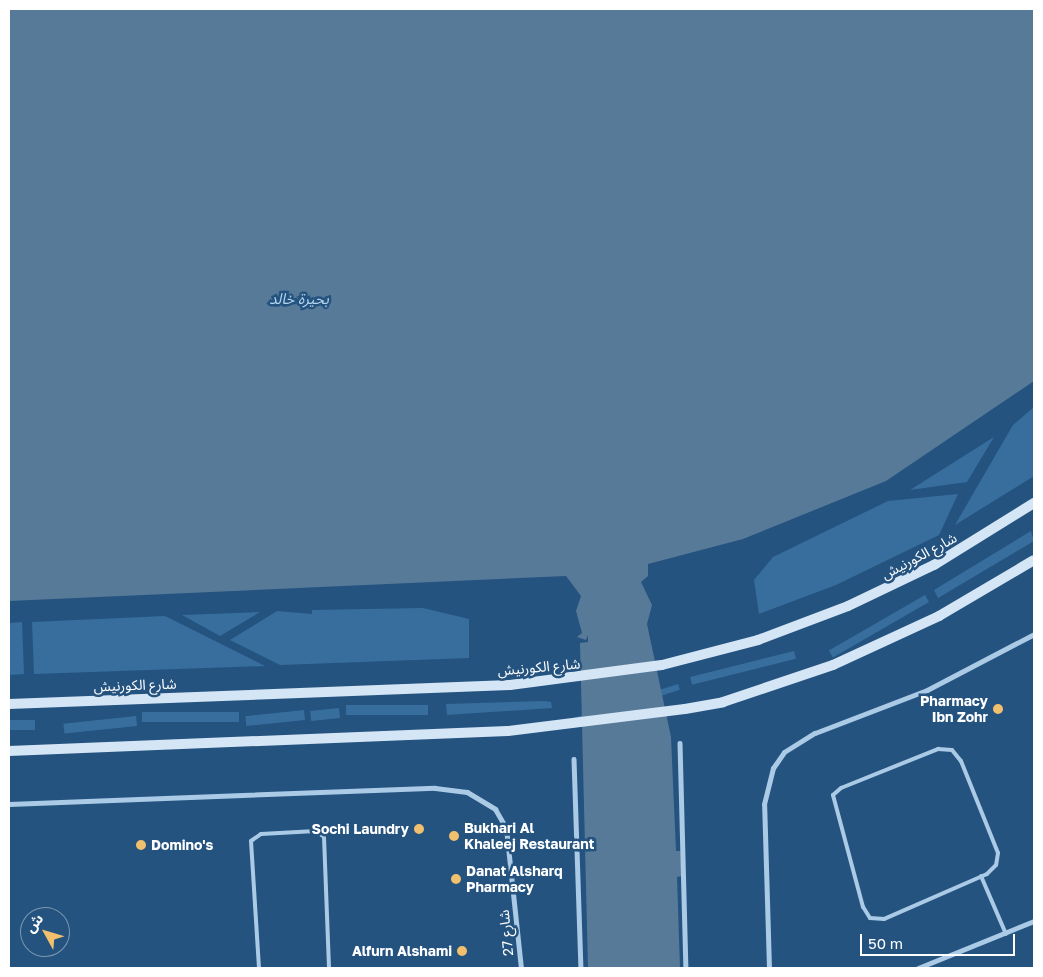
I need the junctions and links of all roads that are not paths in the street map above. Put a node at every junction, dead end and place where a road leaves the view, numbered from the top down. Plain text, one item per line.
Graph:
1 (1034, 503) edge
2 (1034, 560) edge
3 (1034, 634) edge
4 (9, 704) edge
5 (680, 744) dead end
6 (9, 751) edge
7 (574, 759) dead end
8 (9, 804) edge
9 (981, 876) junction
10 (1034, 921) edge
11 (1006, 934) junction
12 (259, 968) edge
13 (329, 968) edge
14 (521, 968) edge
15 (581, 968) edge
16 (686, 968) edge
17 (770, 968) edge
18 (918, 968) edge

1 - 4 main road, شارع الكورنيش
2 - 6 main road
3 - 17 street
5 - 16 street
7 - 15 street
8 - 14 street, شارع 27
9 - 9 lane
9 - 11 lane
10 - 11 street
11 - 18 street
12 - 13 lane

